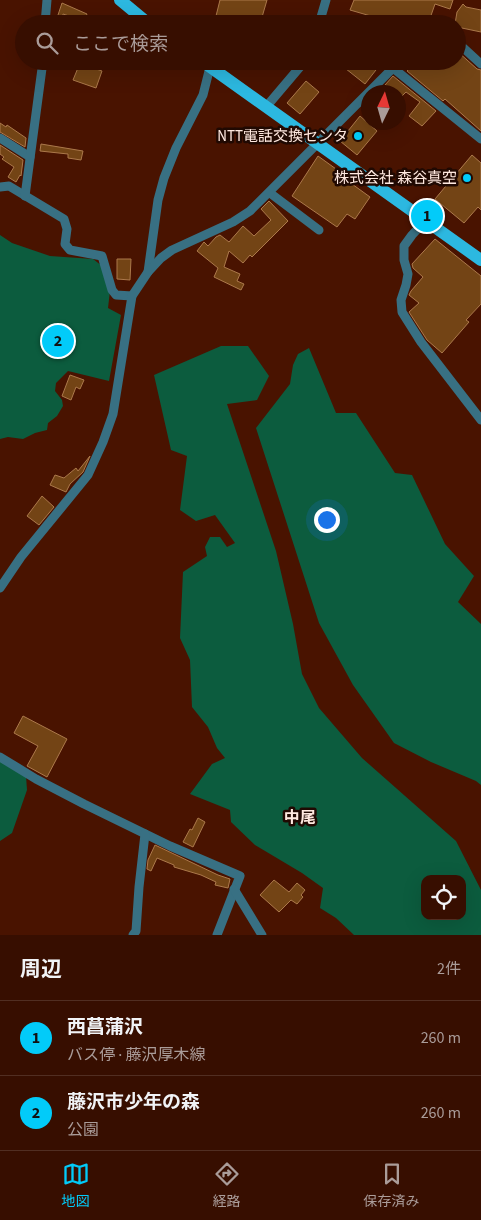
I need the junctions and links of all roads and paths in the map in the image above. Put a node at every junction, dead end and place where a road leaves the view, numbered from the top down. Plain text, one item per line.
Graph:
1 (47, 0) edge
2 (120, 0) edge
3 (326, 0) edge
4 (46, 15) edge
5 (138, 15) edge
6 (322, 15) edge
7 (466, 50) edge
8 (481, 64) edge
9 (41, 70) edge
10 (205, 70) edge
11 (215, 70) edge
12 (298, 70) edge
13 (390, 70) edge
14 (395, 70) edge
15 (266, 106) junction
16 (0, 138) edge
17 (481, 139) edge
18 (318, 143) junction
19 (30, 157) junction
20 (0, 187) edge
21 (270, 193) junction
22 (25, 196) junction
23 (425, 221) junction
24 (319, 230) dead end
25 (481, 260) edge
26 (148, 272) junction
27 (132, 296) junction
28 (481, 420) edge
29 (0, 588) edge
30 (0, 757) edge
31 (145, 834) junction
32 (234, 890) junction
33 (133, 935) edge
34 (217, 935) edge
35 (262, 935) edge

1 - 4 street
2 - 5 main road
3 - 6 street
7 - 8 street
9 - 19 street
10 - 26 street
11 - 15 main road
12 - 15 street
13 - 18 street
14 - 17 street
15 - 18 main road
16 - 19 street
18 - 21 street
18 - 23 main road
19 - 22 street
20 - 22 street
21 - 24 street
21 - 26 street
22 - 27 street
23 - 25 main road
23 - 28 street
26 - 27 street
27 - 29 street
30 - 31 street
31 - 32 street
31 - 33 street
32 - 34 street
32 - 35 street

